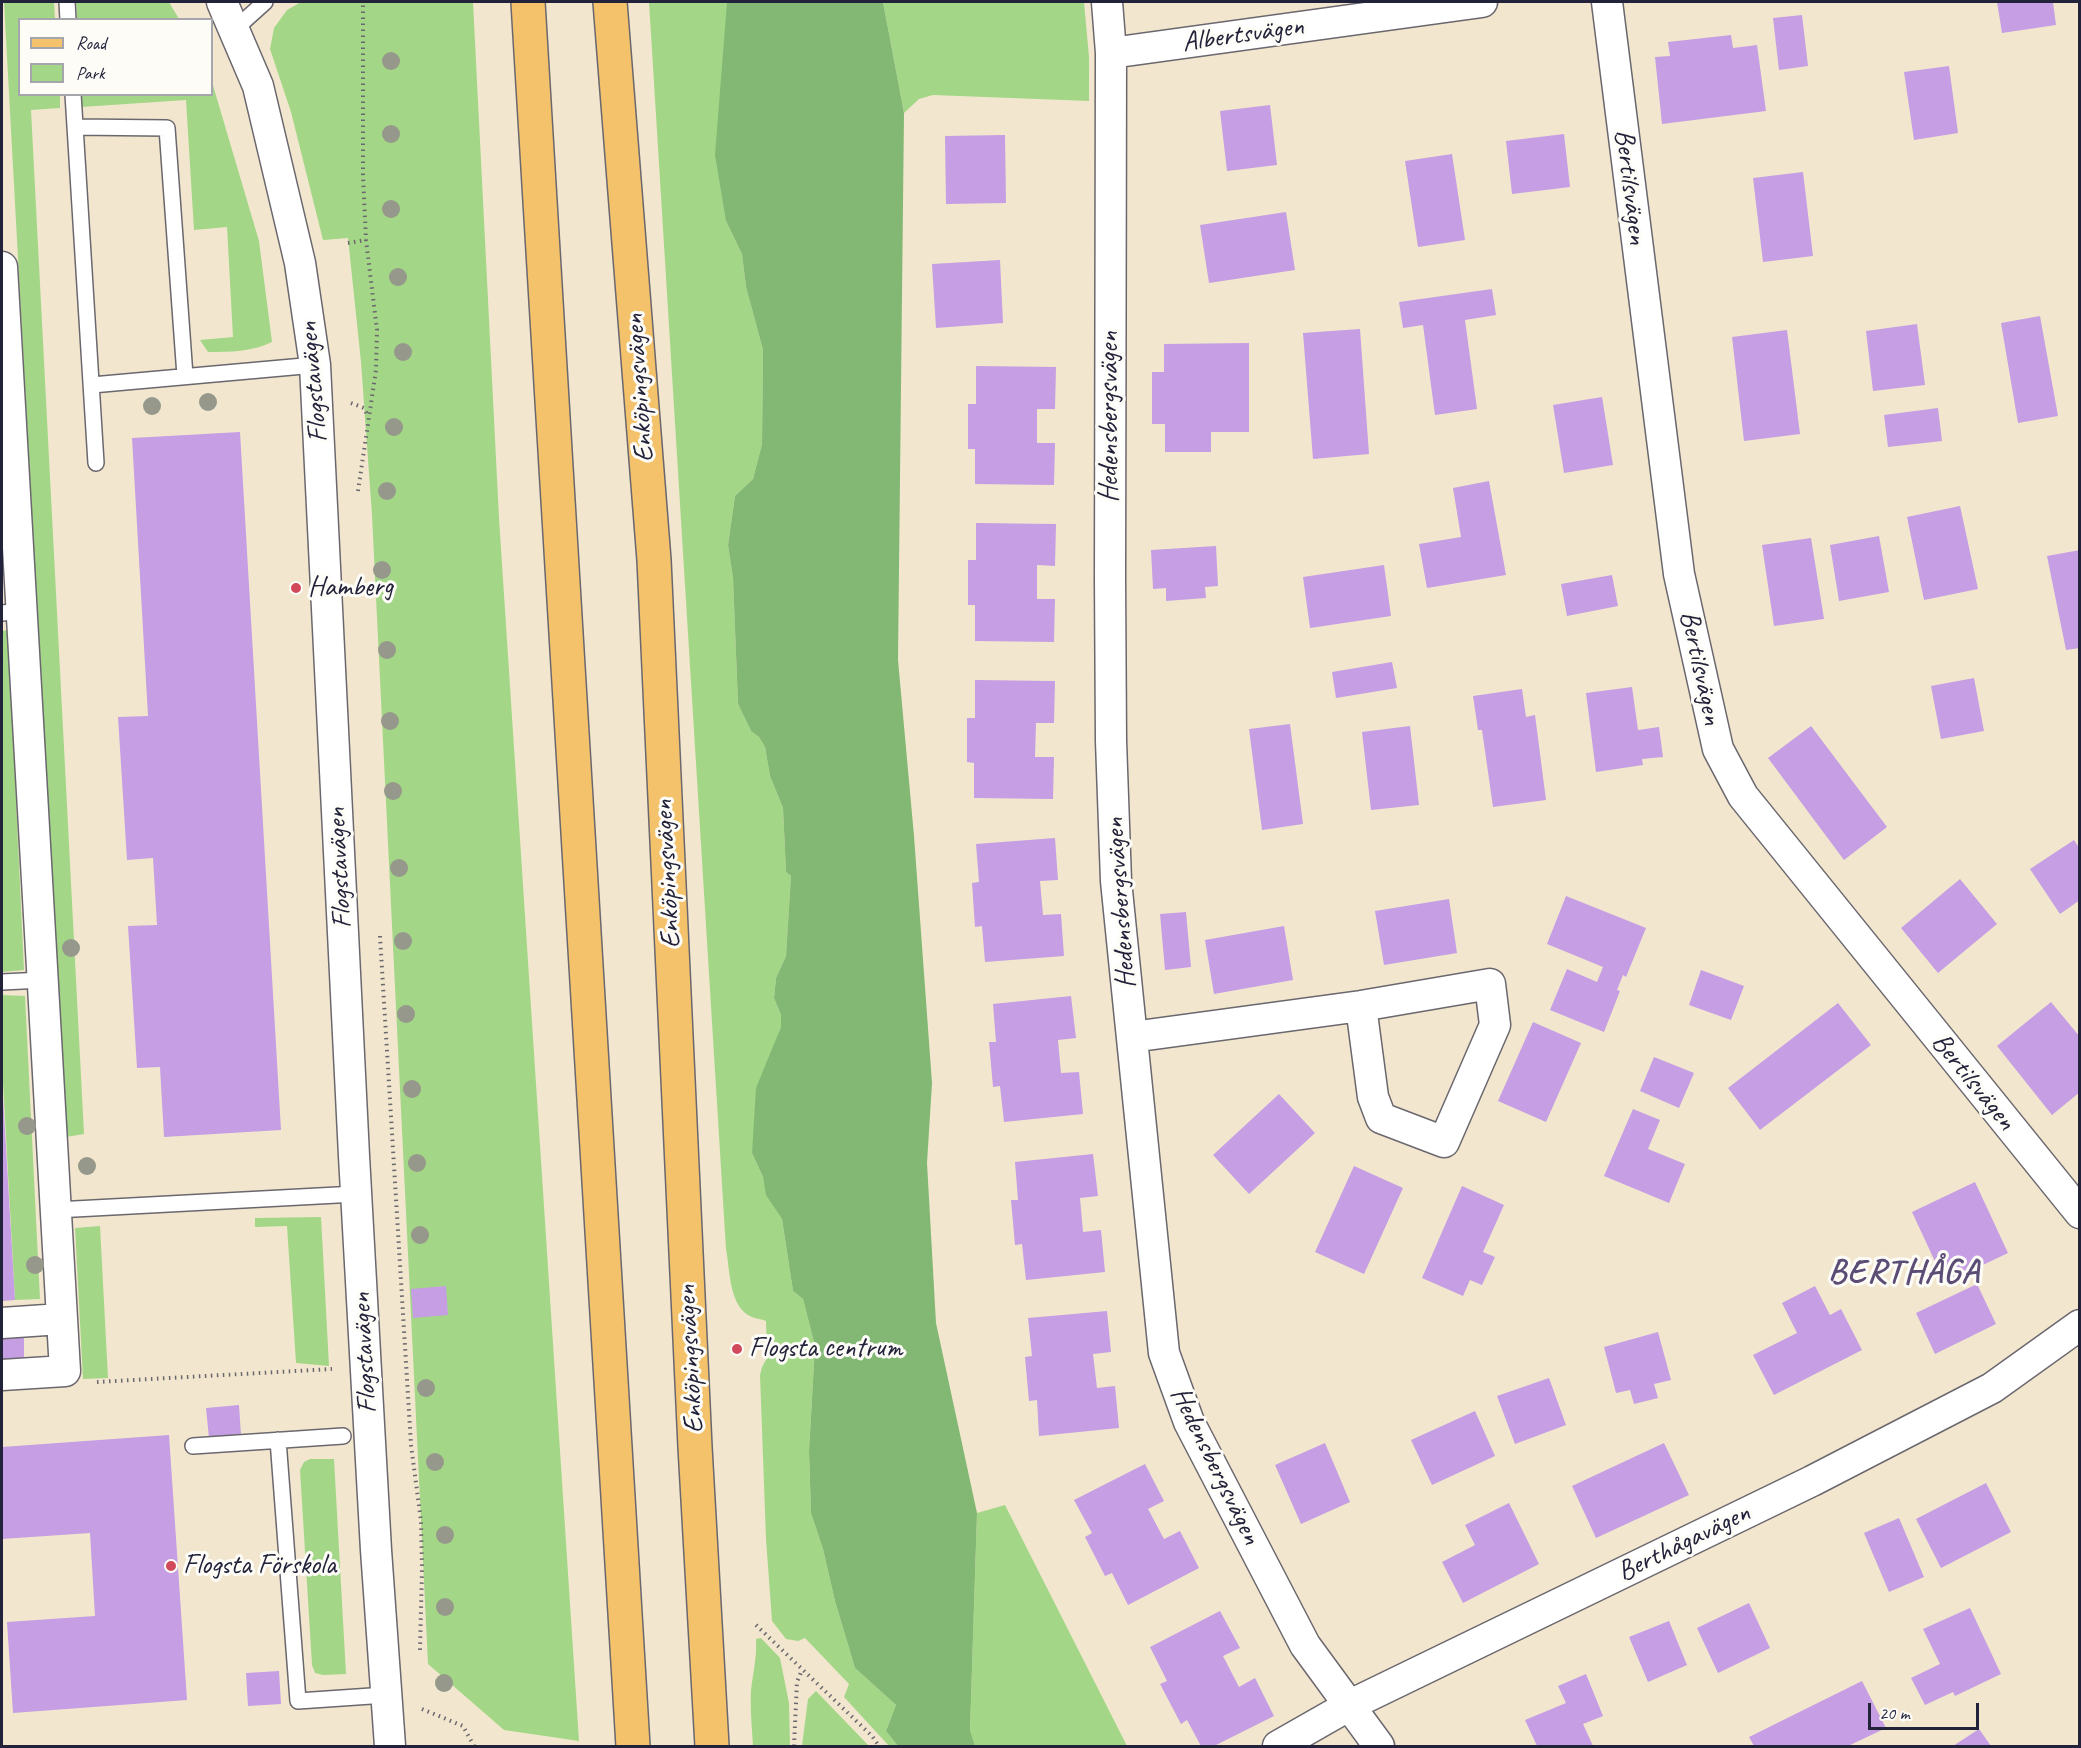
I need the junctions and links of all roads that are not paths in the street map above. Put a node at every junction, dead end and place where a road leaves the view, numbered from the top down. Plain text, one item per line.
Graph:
1 (67, 2) edge
2 (222, 2) edge
3 (266, 2) edge
4 (528, 2) edge
5 (610, 2) edge
6 (1107, 2) edge
7 (1482, 2) edge
8 (1607, 2) edge
9 (68, 18) edge
10 (234, 30) junction
11 (1111, 53) junction
12 (73, 96) edge
13 (75, 127) junction
14 (2, 267) edge
15 (315, 365) junction
16 (185, 376) junction
17 (92, 385) junction
18 (96, 463) dead end
19 (12, 612) edge
20 (43, 980) junction
21 (2, 982) edge
22 (1361, 1006) junction
23 (1132, 1037) junction
24 (356, 1194) junction
25 (56, 1210) junction
26 (2079, 1213) edge
27 (61, 1319) junction
28 (2, 1323) edge
29 (2079, 1325) edge
30 (2, 1375) edge
31 (343, 1436) dead end
32 (278, 1440) junction
33 (193, 1446) dead end
34 (386, 1695) junction
35 (1350, 1705) junction
36 (390, 1746) edge
37 (633, 1746) edge
38 (712, 1746) edge
39 (1278, 1746) edge
40 (1378, 1746) edge

1 - 9 lane
2 - 10 street, Flogstavägen
3 - 10 lane
4 - 37 main road
5 - 38 main road, Enköpingsvägen
6 - 11 street, Hedensbergsvägen
7 - 11 street, Albertsvägen
8 - 26 street, Bertilsvägen
10 - 15 street, Flogstavägen
11 - 23 street, Hedensbergsvägen
12 - 13 lane
13 - 16 lane
13 - 17 lane
14 - 19 street
15 - 16 lane
15 - 24 street, Flogstavägen
16 - 17 lane
17 - 18 lane
19 - 20 street
20 - 21 lane
20 - 25 street
22 - 22 street
22 - 23 street
23 - 35 street, Hedensbergsvägen
24 - 25 lane
24 - 34 street, Flogstavägen
25 - 27 street
27 - 28 street
27 - 30 street
29 - 35 street, Berthågavägen
31 - 32 lane
32 - 33 lane
32 - 34 lane
34 - 36 street, Flogstavägen
35 - 39 street, Berthågavägen
35 - 40 street, Hedensbergsvägen

